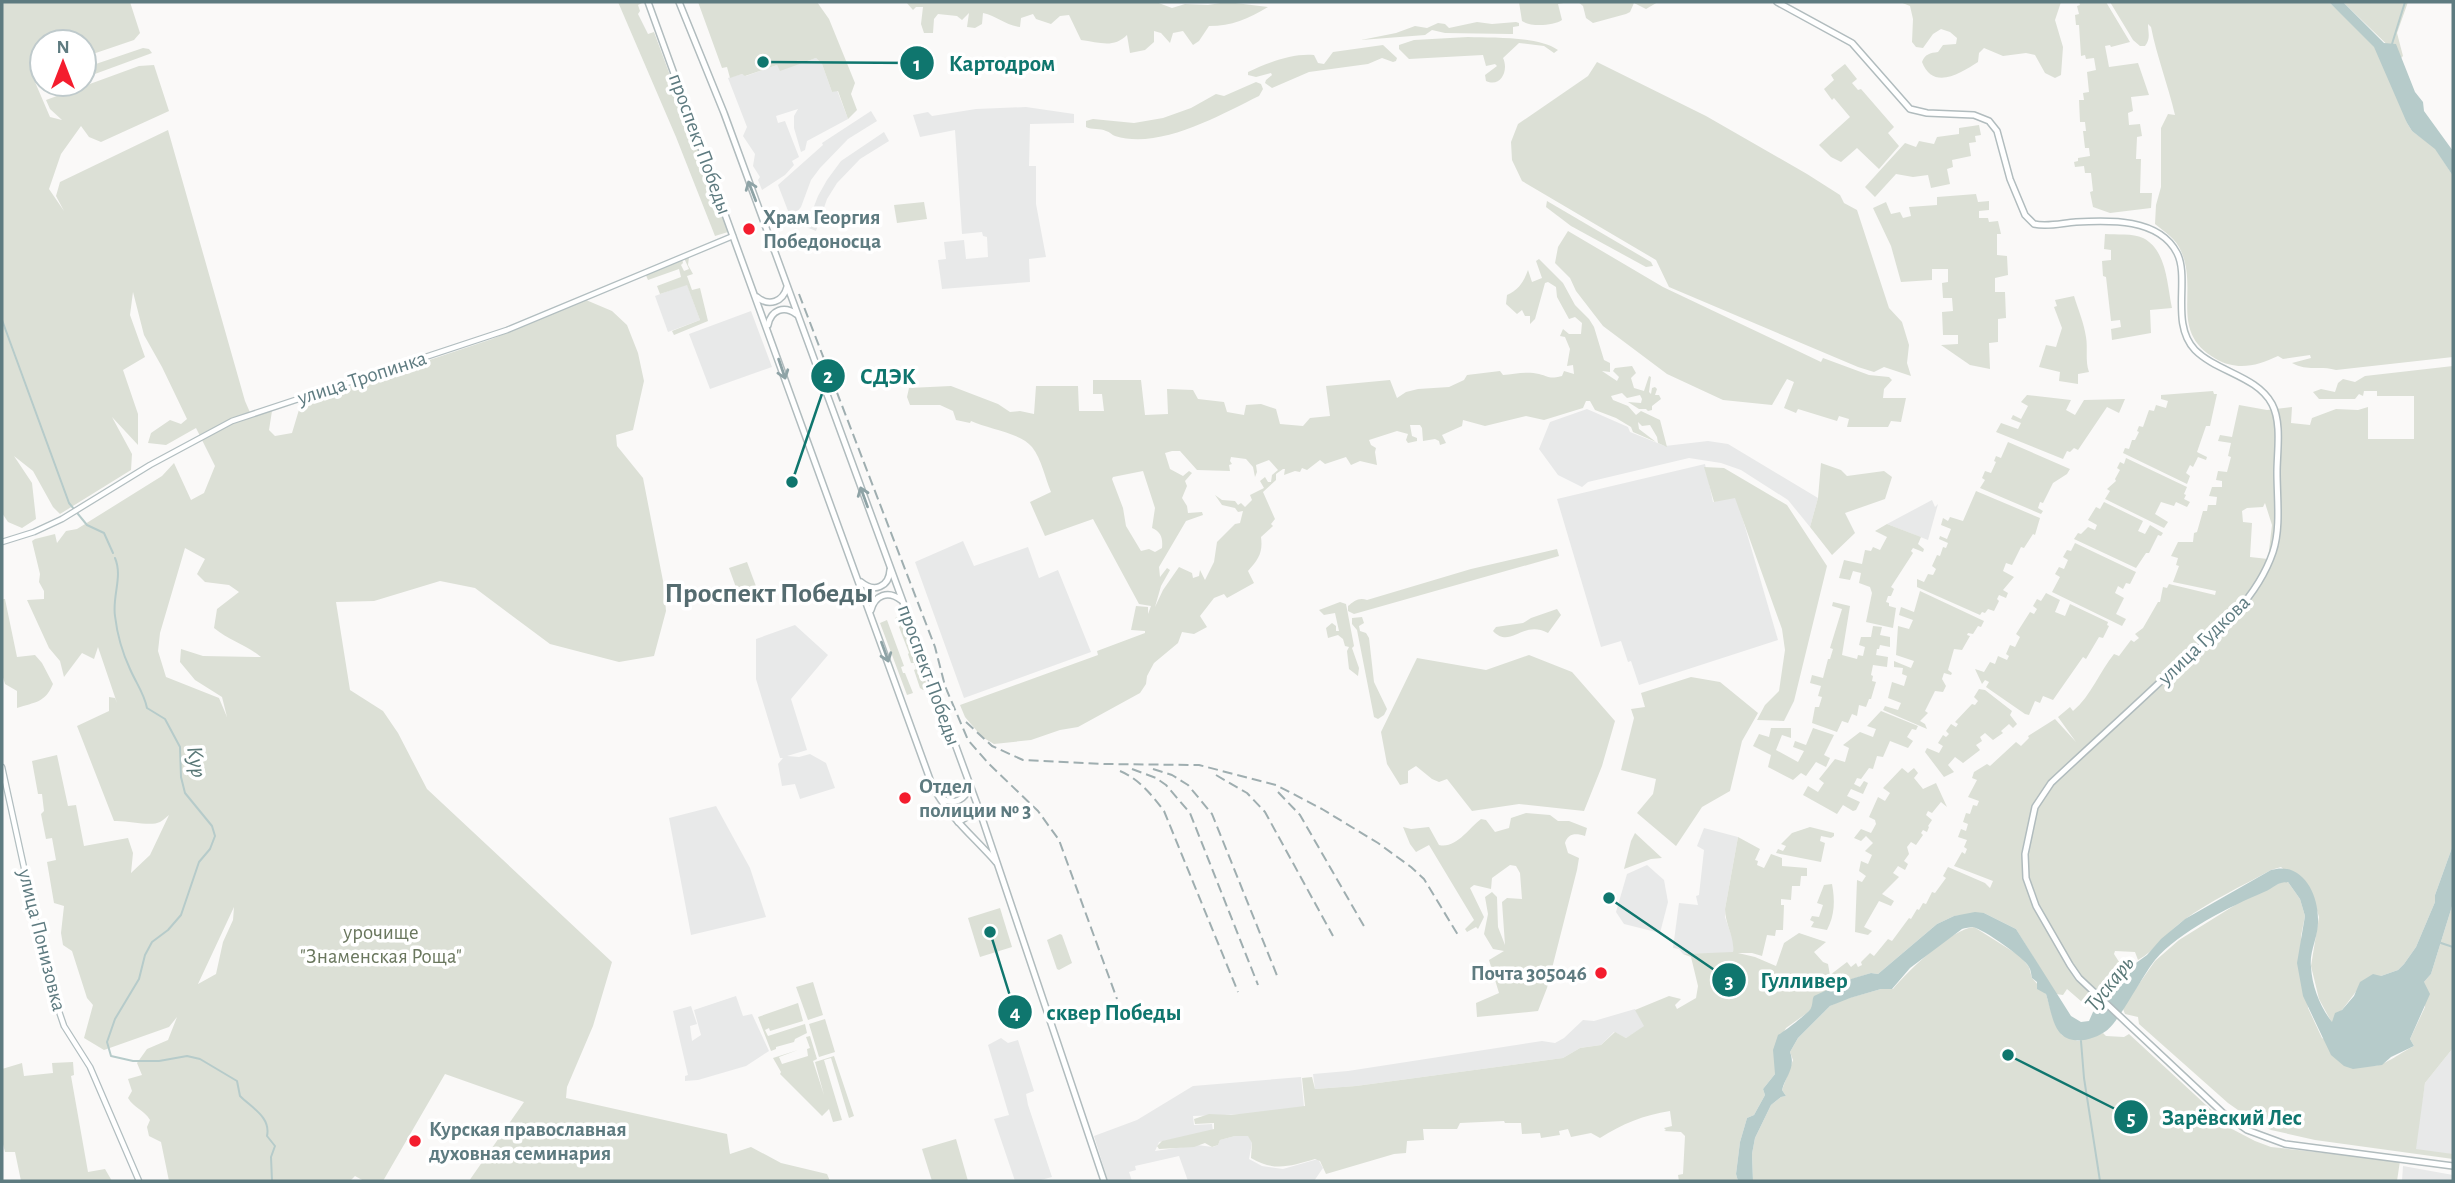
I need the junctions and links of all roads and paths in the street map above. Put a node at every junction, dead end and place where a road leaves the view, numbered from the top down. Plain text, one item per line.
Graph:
1 (648, 2) edge
2 (679, 2) edge
3 (1777, 2) edge
4 (733, 236) junction
5 (787, 284) junction
6 (755, 294) junction
7 (798, 316) junction
8 (768, 328) junction
9 (2, 542) edge
10 (890, 570) junction
11 (859, 580) junction
12 (902, 603) junction
13 (872, 614) junction
14 (2, 767) edge
15 (969, 784) junction
16 (937, 795) junction
17 (981, 815) junction
18 (958, 822) junction
19 (998, 864) junction
20 (2453, 1166) edge
21 (139, 1181) edge
22 (1102, 1181) edge

1 - 4 main road, проспект Победы
5 -> 2 main road, проспект Победы
3 - 20 main road, улица Гудкова
4 - 6 main road, проспект Победы
4 - 9 main road, улица Тропинка
5 - 6 main road
5 - 7 main road, проспект Победы
6 - 8 main road, проспект Победы
7 - 8 main road
10 -> 7 main road, проспект Победы
8 -> 11 main road, проспект Победы
10 - 11 main road
10 - 12 main road, проспект Победы
11 - 13 main road, проспект Победы
12 - 13 main road
12 - 15 main road, проспект Победы
13 -> 16 main road, проспект Победы
14 - 21 main road, улица Понизовка
15 - 16 main road
15 - 17 main road, проспект Победы
16 - 18 main road, проспект Победы
17 - 18 main road
17 - 19 main road, проспект Победы
18 - 19 main road, проспект Победы
19 - 22 main road

